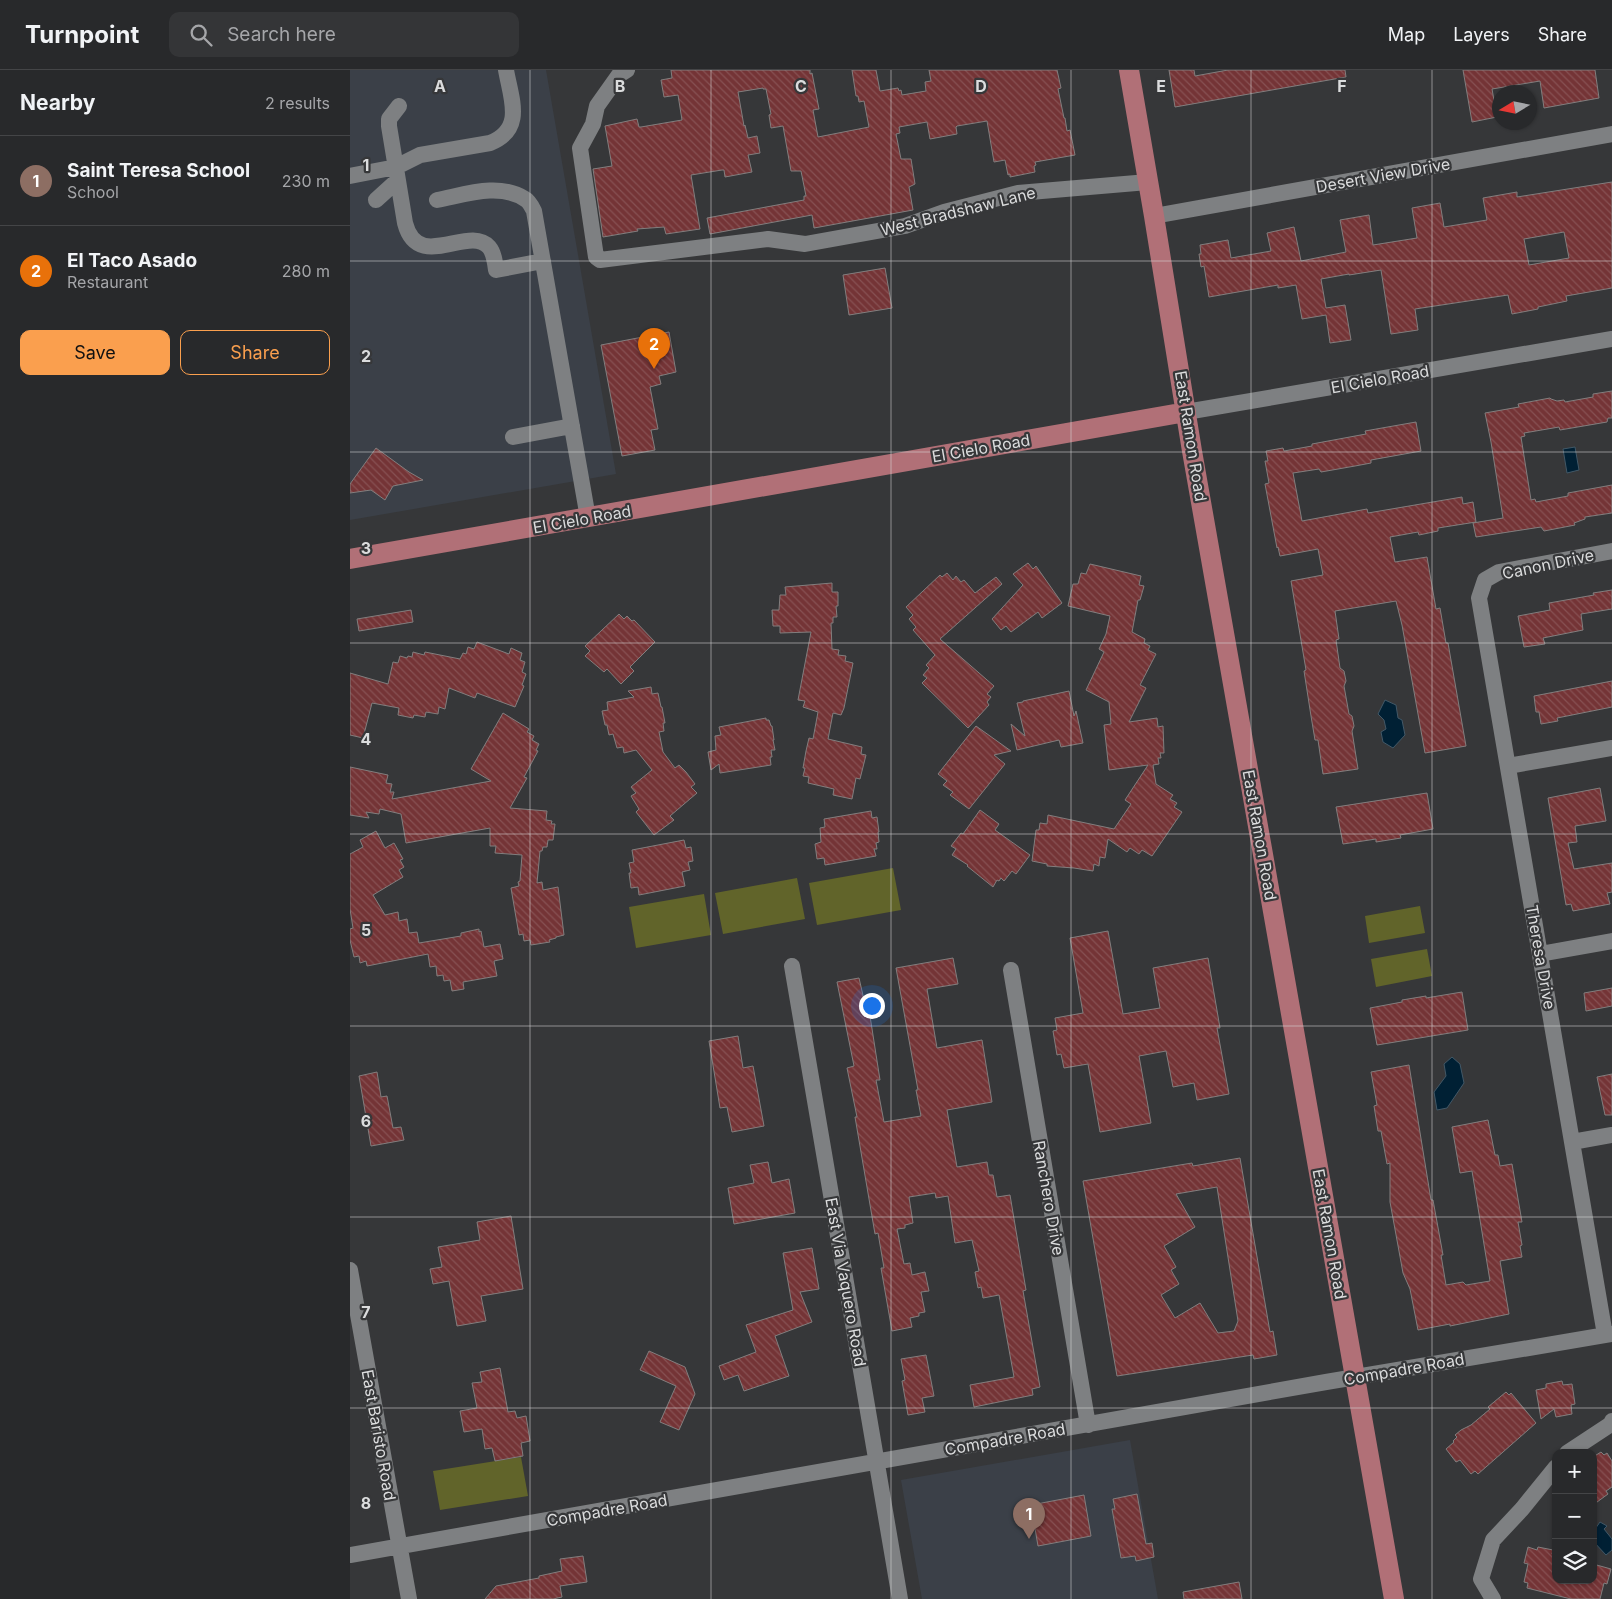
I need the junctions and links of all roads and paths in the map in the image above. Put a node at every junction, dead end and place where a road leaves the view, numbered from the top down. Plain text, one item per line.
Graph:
1 (506, 70) edge
2 (627, 70) edge
3 (1129, 70) edge
4 (399, 106) dead end
5 (1612, 134) edge
6 (397, 174) junction
7 (350, 176) edge
8 (1148, 182) junction
9 (376, 200) dead end
10 (437, 200) dead end
11 (1154, 216) junction
12 (543, 261) junction
13 (1612, 339) edge
14 (1186, 412) junction
15 (572, 426) junction
16 (513, 437) dead end
17 (588, 518) junction
18 (1612, 551) edge
19 (350, 559) edge
20 (1485, 580) joint
21 (1612, 748) edge
22 (1508, 766) junction
23 (1612, 941) edge
24 (1540, 954) junction
25 (792, 966) dead end
26 (1011, 970) dead end
27 (1612, 1135) edge
28 (1572, 1142) junction
29 (350, 1270) edge
30 (1609, 1334) edge
31 (1356, 1377) junction
32 (1612, 1421) edge
33 (1088, 1425) junction
34 (1573, 1449) edge
35 (877, 1461) junction
36 (1552, 1472) edge
37 (399, 1547) junction
38 (350, 1556) edge
39 (409, 1599) edge
40 (900, 1599) edge
41 (1394, 1599) edge
42 (1493, 1599) edge

1 - 6 street
2 - 8 street, West Bradshaw Lane
3 - 8 main road, East Ramon Road
4 - 6 street
5 - 11 street, Desert View Drive
6 - 7 street
6 - 9 street
6 - 12 street
8 - 11 main road, East Ramon Road
10 - 12 street
11 - 14 main road, East Ramon Road
12 - 15 street
13 - 14 street, El Cielo Road
14 - 17 main road, El Cielo Road
14 - 31 main road, East Ramon Road
15 - 16 street
15 - 17 street
17 - 19 main road, El Cielo Road
18 - 20 street, Canon Drive
20 - 22 street, Theresa Drive
21 - 22 street
22 - 24 street, Theresa Drive
23 - 24 street
24 - 28 street, Theresa Drive
25 - 35 street, East Via Vaquero Road
26 - 33 street, Ranchero Drive
27 - 28 street
28 - 30 street, Theresa Drive
29 - 37 street, East Baristo Road
30 - 31 street, Compadre Road
31 - 33 street, Compadre Road
31 - 41 main road, East Ramon Road
32 - 34 street
33 - 35 street, Compadre Road
35 - 37 street, Compadre Road
35 - 40 street, East Via Vaquero Road
36 - 42 street
37 - 38 street, Compadre Road
37 - 39 street, East Baristo Road

